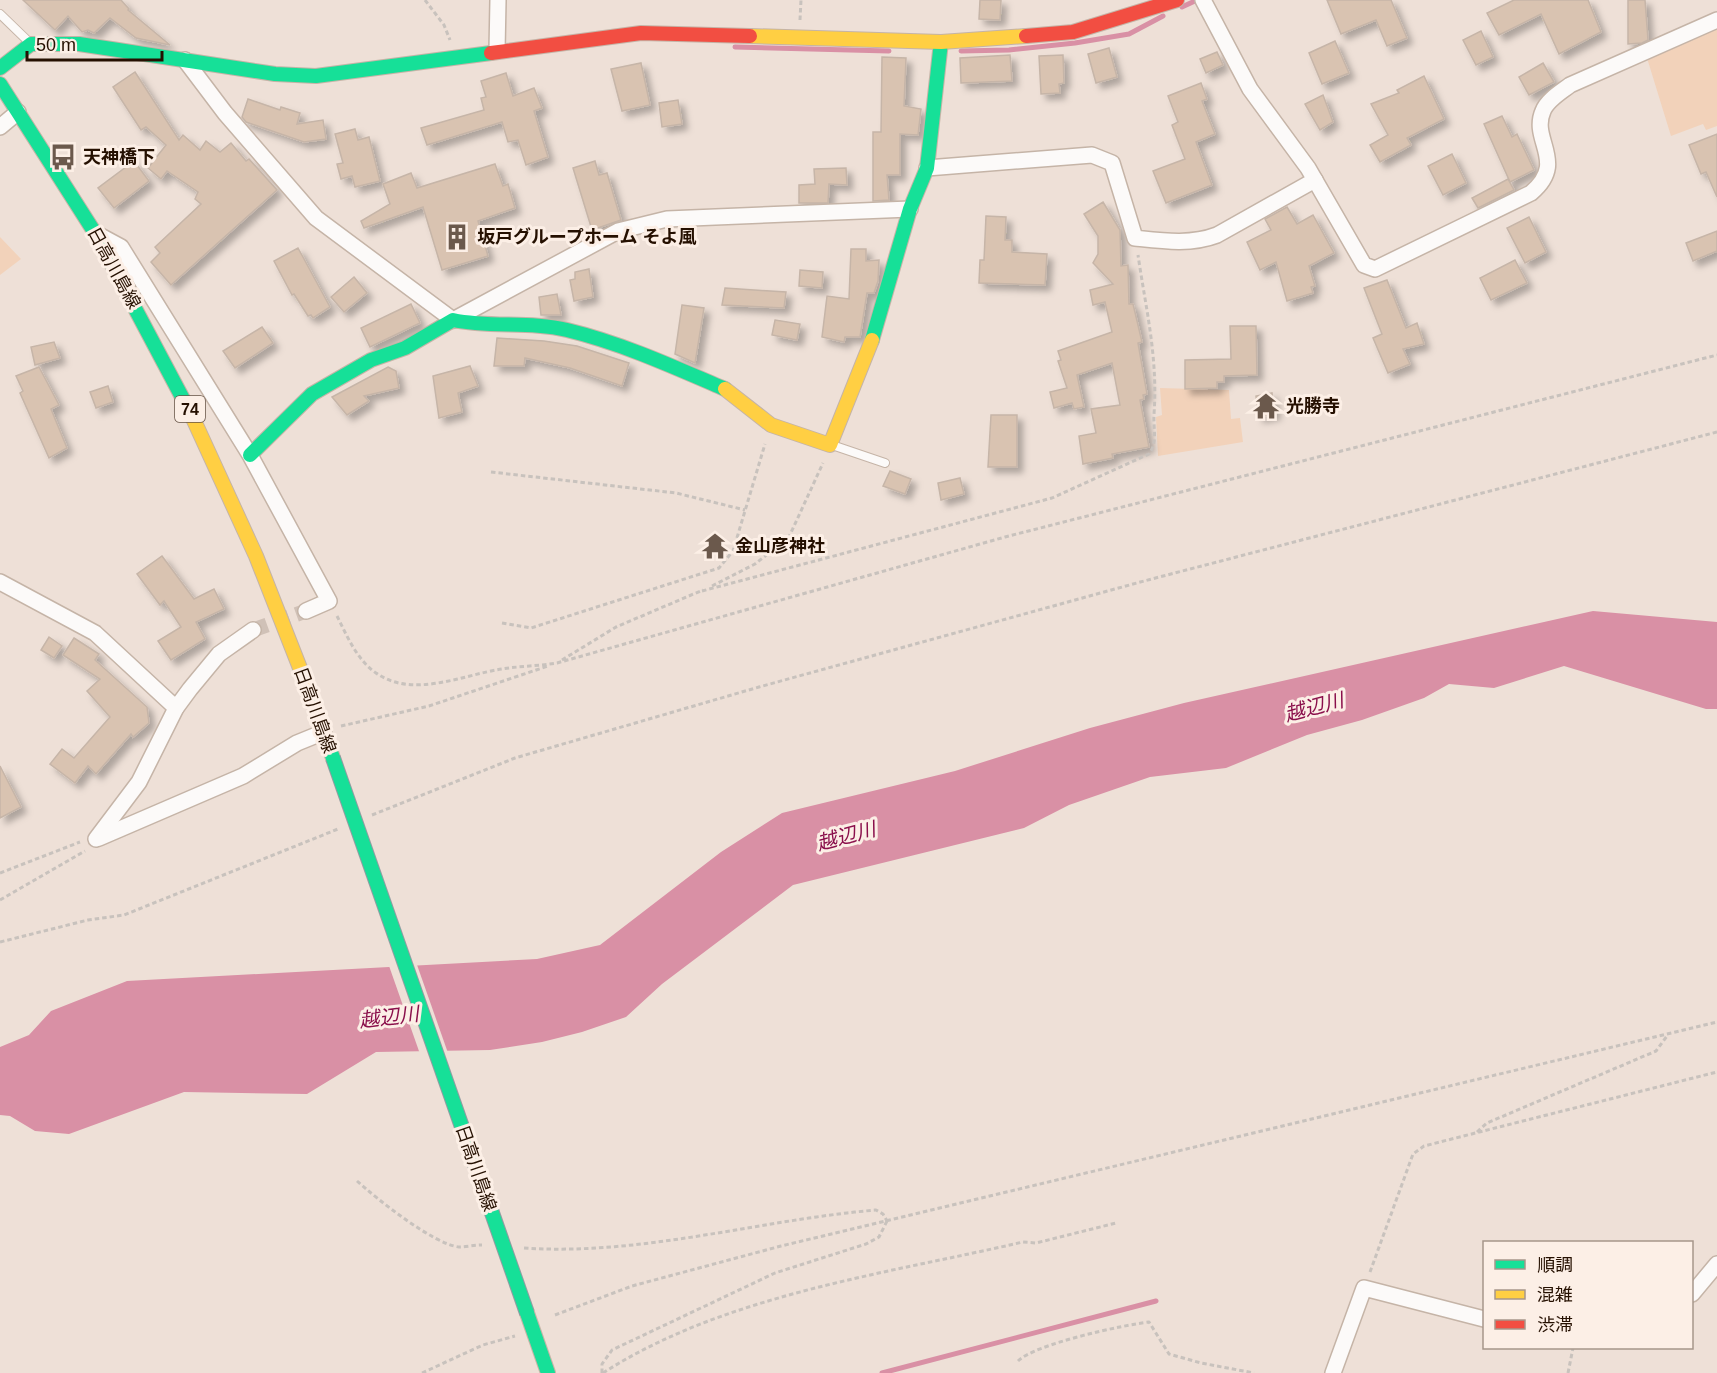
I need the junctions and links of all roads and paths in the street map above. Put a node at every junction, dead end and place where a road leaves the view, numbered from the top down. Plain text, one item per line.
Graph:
1 (425, 0) edge
2 (498, 0) edge
3 (1177, 0) edge
4 (1204, 1) edge
5 (0, 14) edge
6 (1717, 20) edge
7 (941, 42) junction
8 (31, 44) junction
9 (497, 51) junction
10 (457, 58) junction
11 (185, 60) junction
12 (0, 68) edge
13 (0, 84) edge
14 (18, 111) junction
15 (0, 127) edge
16 (927, 168) junction
17 (1315, 180) junction
18 (910, 209) junction
19 (94, 232) junction
20 (1136, 238) junction
21 (453, 320) junction
22 (1717, 355) edge
23 (771, 425) junction
24 (1717, 432) edge
25 (830, 445) junction
26 (250, 455) junction
27 (885, 463) dead end
28 (490, 472) dead end
29 (745, 510) junction
30 (0, 582) edge
31 (702, 591) junction
32 (329, 601) junction
33 (306, 611) tunnel mouth
34 (502, 623) dead end
35 (253, 630) tunnel mouth
36 (557, 663) junction
37 (176, 708) junction
38 (324, 732) junction
39 (367, 817) dead end
40 (345, 826) dead end
41 (96, 839) junction
42 (0, 873) edge
43 (0, 900) edge
44 (0, 942) edge
45 (1717, 1022) edge
46 (1667, 1035) junction
47 (1717, 1072) edge
48 (1476, 1134) junction
49 (357, 1181) dead end
50 (887, 1221) junction
51 (1116, 1223) dead end
52 (491, 1246) dead end
53 (514, 1247) dead end
54 (1717, 1264) edge
55 (1364, 1288) junction
56 (1693, 1293) edge
57 (555, 1315) dead end
58 (1483, 1318) edge
59 (522, 1334) dead end
60 (1573, 1349) edge
61 (1018, 1361) dead end
62 (422, 1373) edge
63 (548, 1373) edge
64 (602, 1373) edge
65 (1254, 1373) edge
66 (1333, 1373) edge
67 (1568, 1373) edge

1 - 10 path
2 - 9 street
3 - 7 street
4 - 17 street
5 - 8 lane
6 - 17 street
7 - 9 street
7 - 16 street
8 - 11 street
8 - 12 street
9 - 10 street
10 - 11 street
11 - 21 street
13 - 14 street, 日高川島線 / 74
14 - 15 street
14 - 19 street, 日高川島線 / 74
16 - 18 street
16 - 20 street
17 - 20 street
18 - 21 street
18 - 25 street
19 - 26 street
19 - 38 street, 日高川島線 / 74
20 - 31 path
21 - 23 street
21 - 26 street
22 - 36 path
23 - 25 street
23 - 29 path
24 - 39 path
25 - 27 lane
25 - 31 path
26 - 32 street
28 - 29 path
29 - 34 path
30 - 37 street
31 - 36 path
32 - 33 street
32 - 36 path
35 - 37 street
36 - 38 path
37 - 41 street
38 - 41 street
38 - 63 street, 日高川島線 / 74, bridge
40 - 44 path
41 - 42 path
41 - 43 path
45 - 46 path
46 - 48 path
46 - 50 path
47 - 48 path
48 - 55 path
49 - 52 path
50 - 53 path
50 - 57 path
50 - 64 path
51 - 64 path
54 - 56 street
55 - 58 street
55 - 66 street
59 - 62 path
60 - 67 path
61 - 65 path

